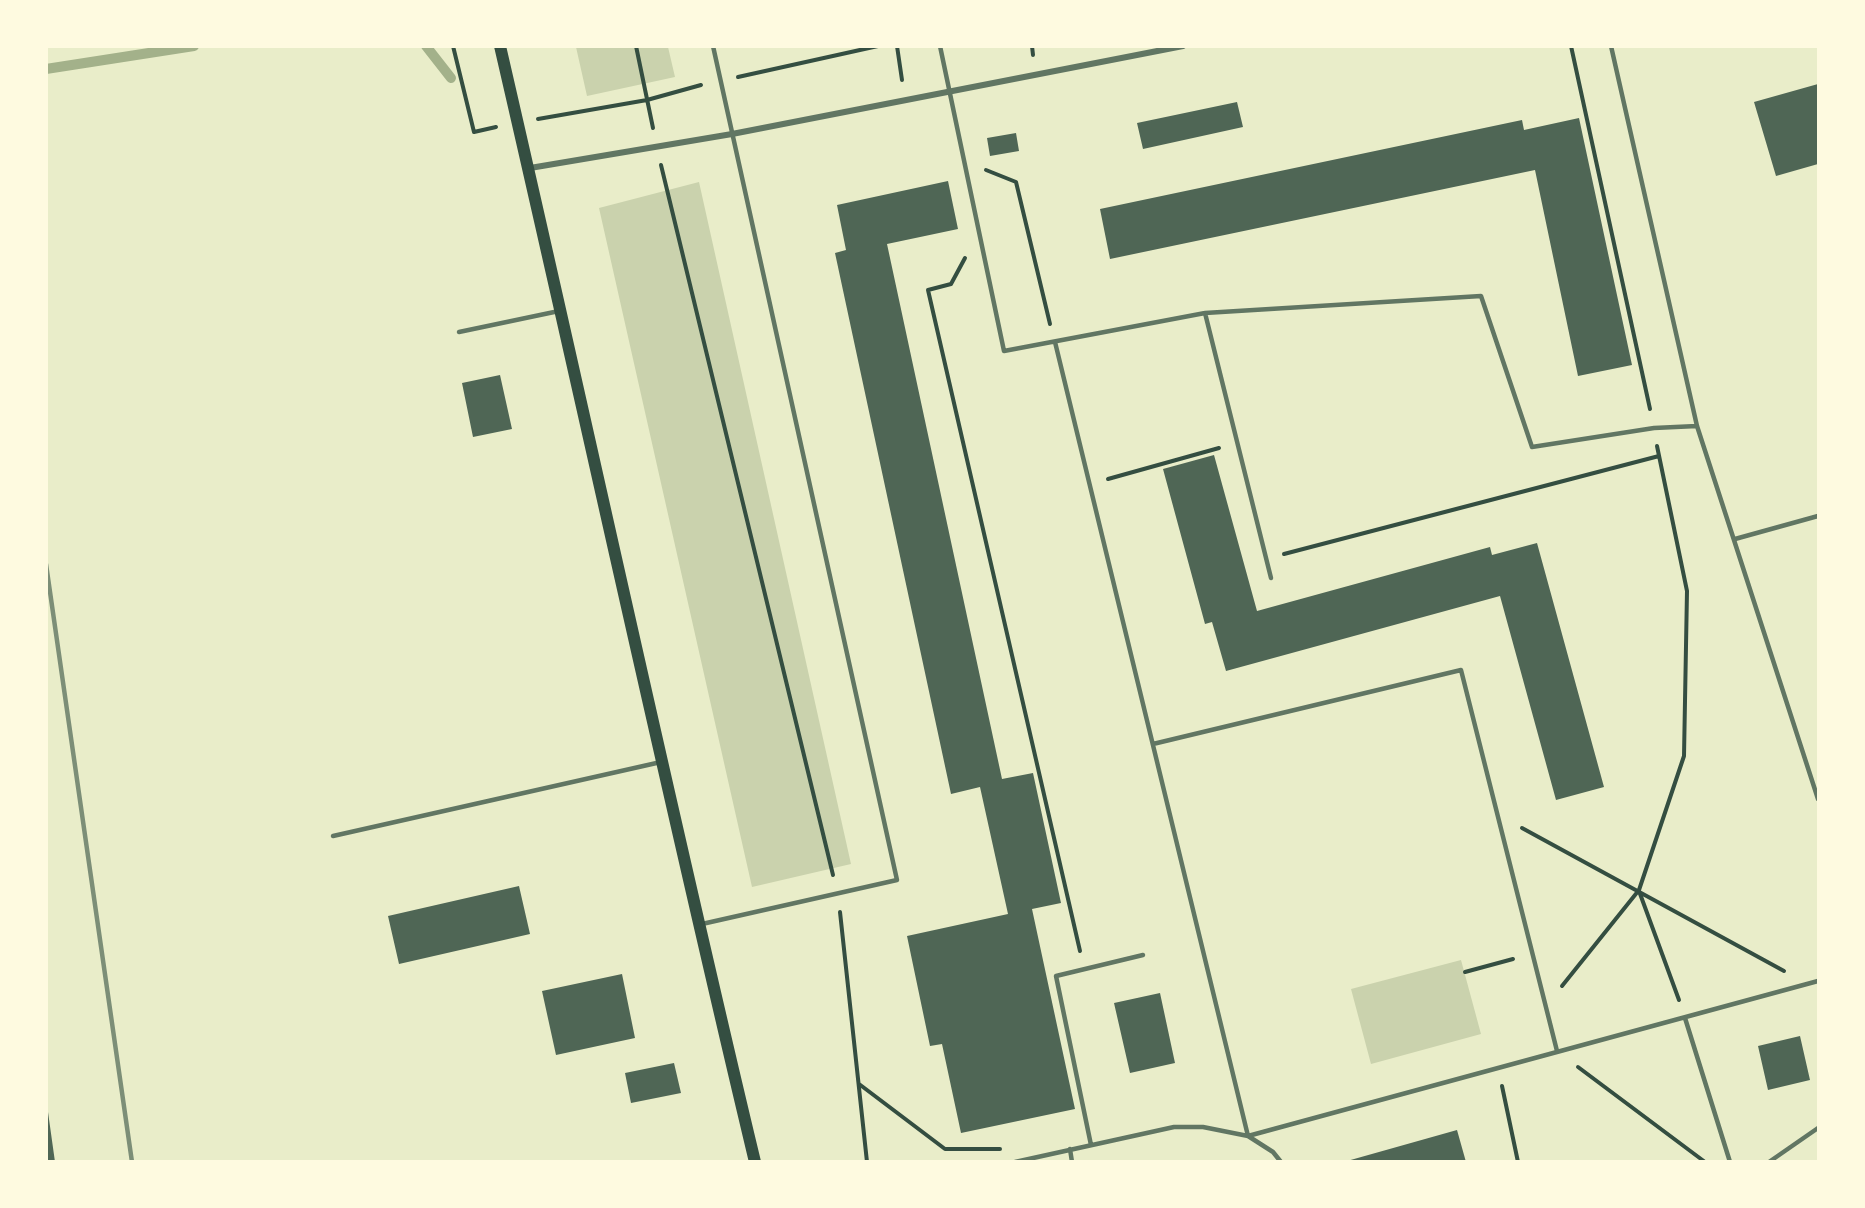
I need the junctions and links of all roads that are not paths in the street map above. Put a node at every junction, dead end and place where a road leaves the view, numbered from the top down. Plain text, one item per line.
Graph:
1 (500, 46) edge
2 (713, 46) edge
3 (940, 46) edge
4 (1183, 46) edge
5 (1611, 46) edge
6 (950, 93) junction
7 (732, 134) junction
8 (530, 168) junction
9 (559, 311) junction
10 (1204, 313) junction
11 (459, 332) dead end
12 (1055, 342) junction
13 (1697, 426) junction
14 (1818, 516) edge
15 (1735, 540) junction
16 (1271, 578) dead end
17 (1154, 744) junction
18 (661, 762) junction
19 (1818, 800) edge
20 (333, 836) dead end
21 (698, 924) junction
22 (1143, 955) dead end
23 (1818, 981) edge
24 (1685, 1018) junction
25 (1557, 1051) junction
26 (1818, 1128) edge
27 (1248, 1136) junction
28 (1091, 1145) junction
29 (1070, 1149) junction
30 (755, 1161) edge
31 (1015, 1161) edge
32 (1072, 1161) edge
33 (1281, 1161) edge
34 (1730, 1161) edge
35 (1769, 1161) edge

1 - 8 main road
2 - 7 lane
3 - 6 lane
4 - 6 street
5 - 13 lane
6 - 7 street
6 - 12 lane
7 - 8 street
7 - 21 lane
8 - 9 main road
9 - 11 lane
9 - 18 main road
10 - 12 lane
10 - 13 lane
10 - 16 lane
12 - 17 lane
13 - 15 lane
14 - 15 lane
15 - 19 lane
17 - 25 lane
17 - 27 lane
18 - 20 lane
18 - 21 main road
21 - 30 main road
22 - 28 lane
23 - 24 lane
24 - 25 lane
24 - 34 lane
25 - 27 lane
26 - 35 lane
27 - 28 lane
27 - 33 lane
28 - 29 lane
29 - 31 lane
29 - 32 lane

